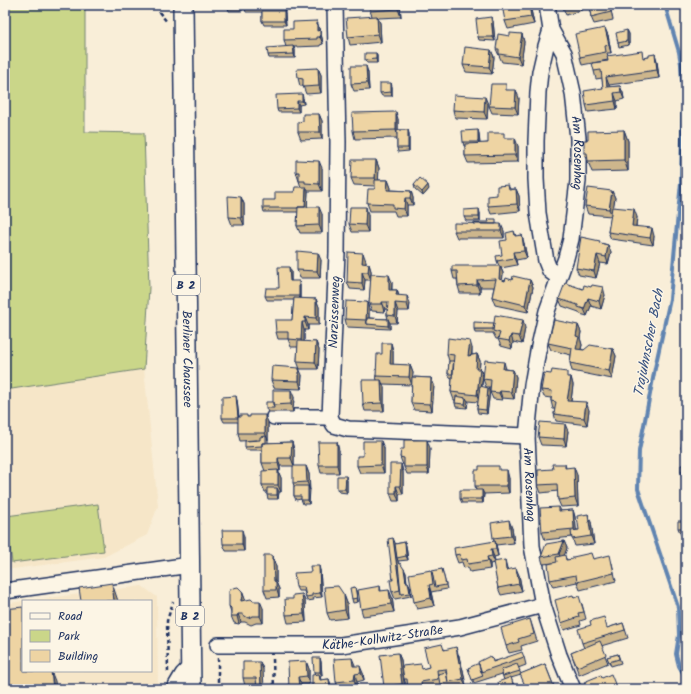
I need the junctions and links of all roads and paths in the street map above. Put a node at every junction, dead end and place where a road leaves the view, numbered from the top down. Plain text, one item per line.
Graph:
1 (159, 5) edge
2 (183, 5) edge
3 (335, 5) edge
4 (547, 5) edge
5 (159, 12) dead end
6 (551, 30) junction
7 (558, 277) junction
8 (274, 417) dead end
9 (330, 417) junction
10 (527, 436) junction
11 (190, 565) junction
12 (5, 591) edge
13 (543, 605) junction
14 (273, 644) junction
15 (218, 645) joint
16 (191, 666) junction
17 (174, 689) edge
18 (191, 689) edge
19 (218, 689) edge
20 (274, 689) edge
21 (573, 689) edge

1 - 5 path
2 - 11 main road, Berliner Chaussee / B 2
3 - 9 street, Narzissenweg
4 - 6 street, Am Rosenhag
6 - 7 street, Am Rosenhag
6 - 7 street, Am Rosenhag
7 - 10 street, Am Rosenhag
8 - 9 street
9 - 10 street
10 - 13 street, Am Rosenhag
11 - 12 street
11 - 16 main road, Berliner Chaussee / B 2
13 - 14 street, Käthe-Kollwitz-Straße
13 - 21 street, Am Rosenhag
14 - 15 street, Käthe-Kollwitz-Straße
14 - 20 path
15 - 19 path
16 - 17 street
16 - 18 main road, Berliner Chaussee / B 2

